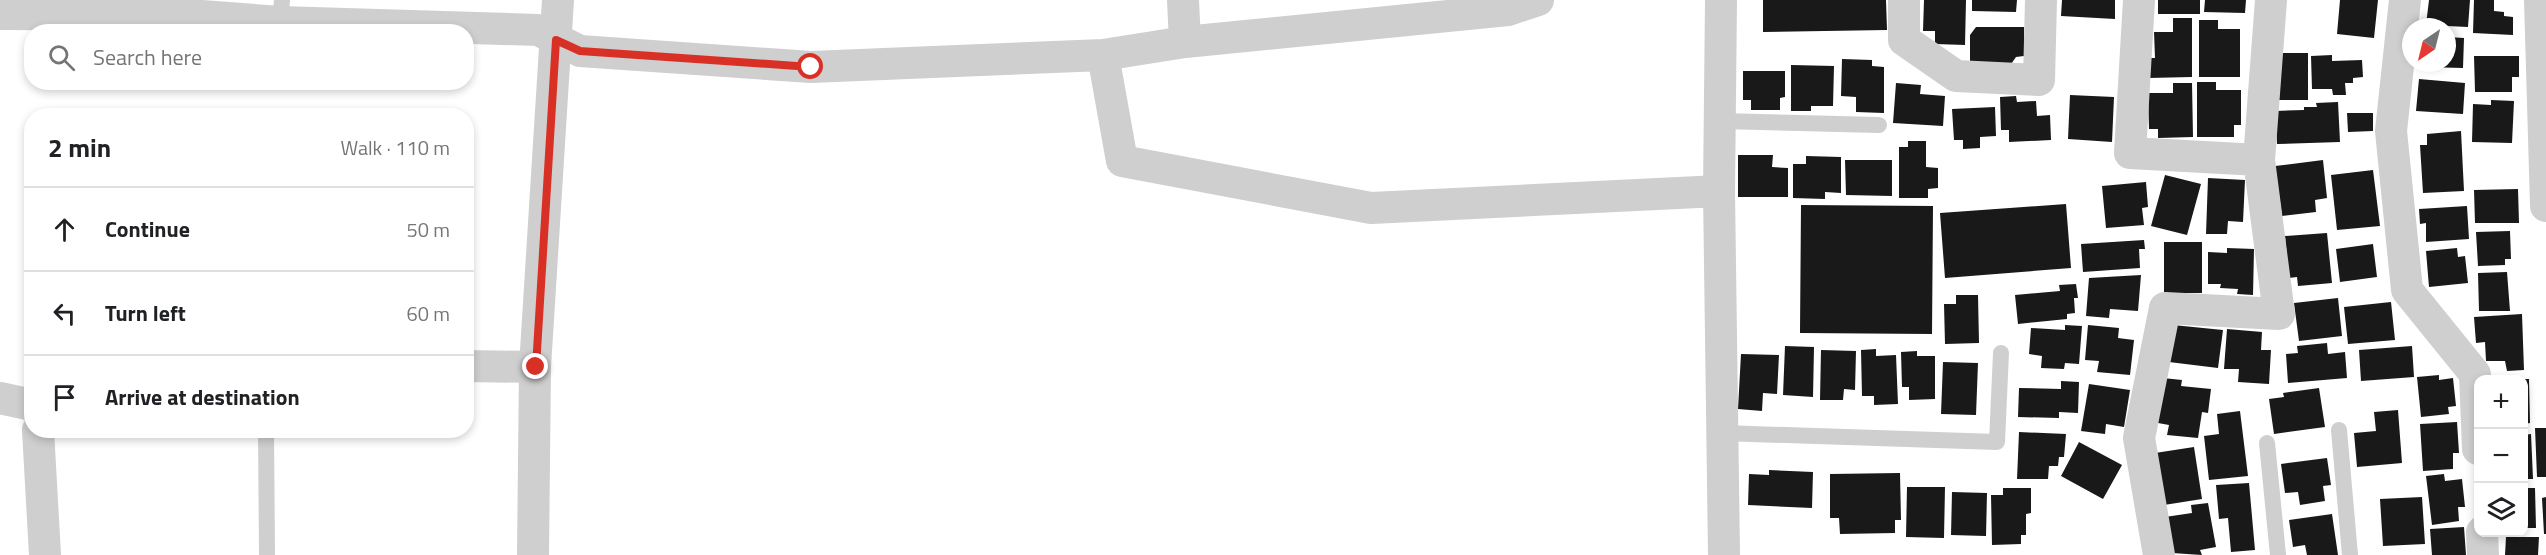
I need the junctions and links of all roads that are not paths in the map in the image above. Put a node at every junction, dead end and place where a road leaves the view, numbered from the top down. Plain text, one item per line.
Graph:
1 (558, 0) edge
2 (1183, 0) edge
3 (1538, 0) edge
4 (1721, 0) edge
5 (1904, 0) edge
6 (2041, 0) edge
7 (2139, 0) edge
8 (2271, 0) edge
9 (2405, 0) edge
10 (2540, 0) edge
11 (190, 8) edge
12 (281, 11) edge
13 (0, 14) edge
14 (457, 24) edge
15 (474, 25) edge
16 (556, 40) junction
17 (1185, 42) junction
18 (1103, 55) junction
19 (1720, 121) junction
20 (1879, 125) dead end
21 (2259, 160) junction
22 (1719, 191) junction
23 (2546, 206) edge
24 (2001, 353) dead end
25 (474, 366) edge
26 (536, 367) junction
27 (0, 398) edge
28 (24, 403) edge
29 (2477, 429) edge
30 (2339, 430) dead end
31 (1722, 433) junction
32 (38, 438) edge
33 (266, 438) edge
34 (2267, 443) dead end
35 (2482, 537) edge
36 (45, 555) edge
37 (267, 555) edge
38 (533, 555) edge
39 (1724, 555) edge
40 (2159, 555) edge
41 (2278, 555) edge
42 (2350, 555) edge
43 (2483, 555) edge

1 - 16 street
2 - 17 street
3 - 17 street
4 - 19 street
5 - 6 street
7 - 21 street
8 - 21 street
9 - 29 street
10 - 23 street
11 - 12 street
11 - 13 street
12 - 14 street
15 - 16 street
16 - 18 street
16 - 26 street
17 - 18 street
18 - 22 street
19 - 20 lane
19 - 22 street
21 - 40 street
22 - 31 street
24 - 31 lane
25 - 26 street
26 - 38 street
27 - 28 street
30 - 42 lane
31 - 39 street
32 - 36 street
33 - 37 lane
34 - 41 lane
35 - 43 street

